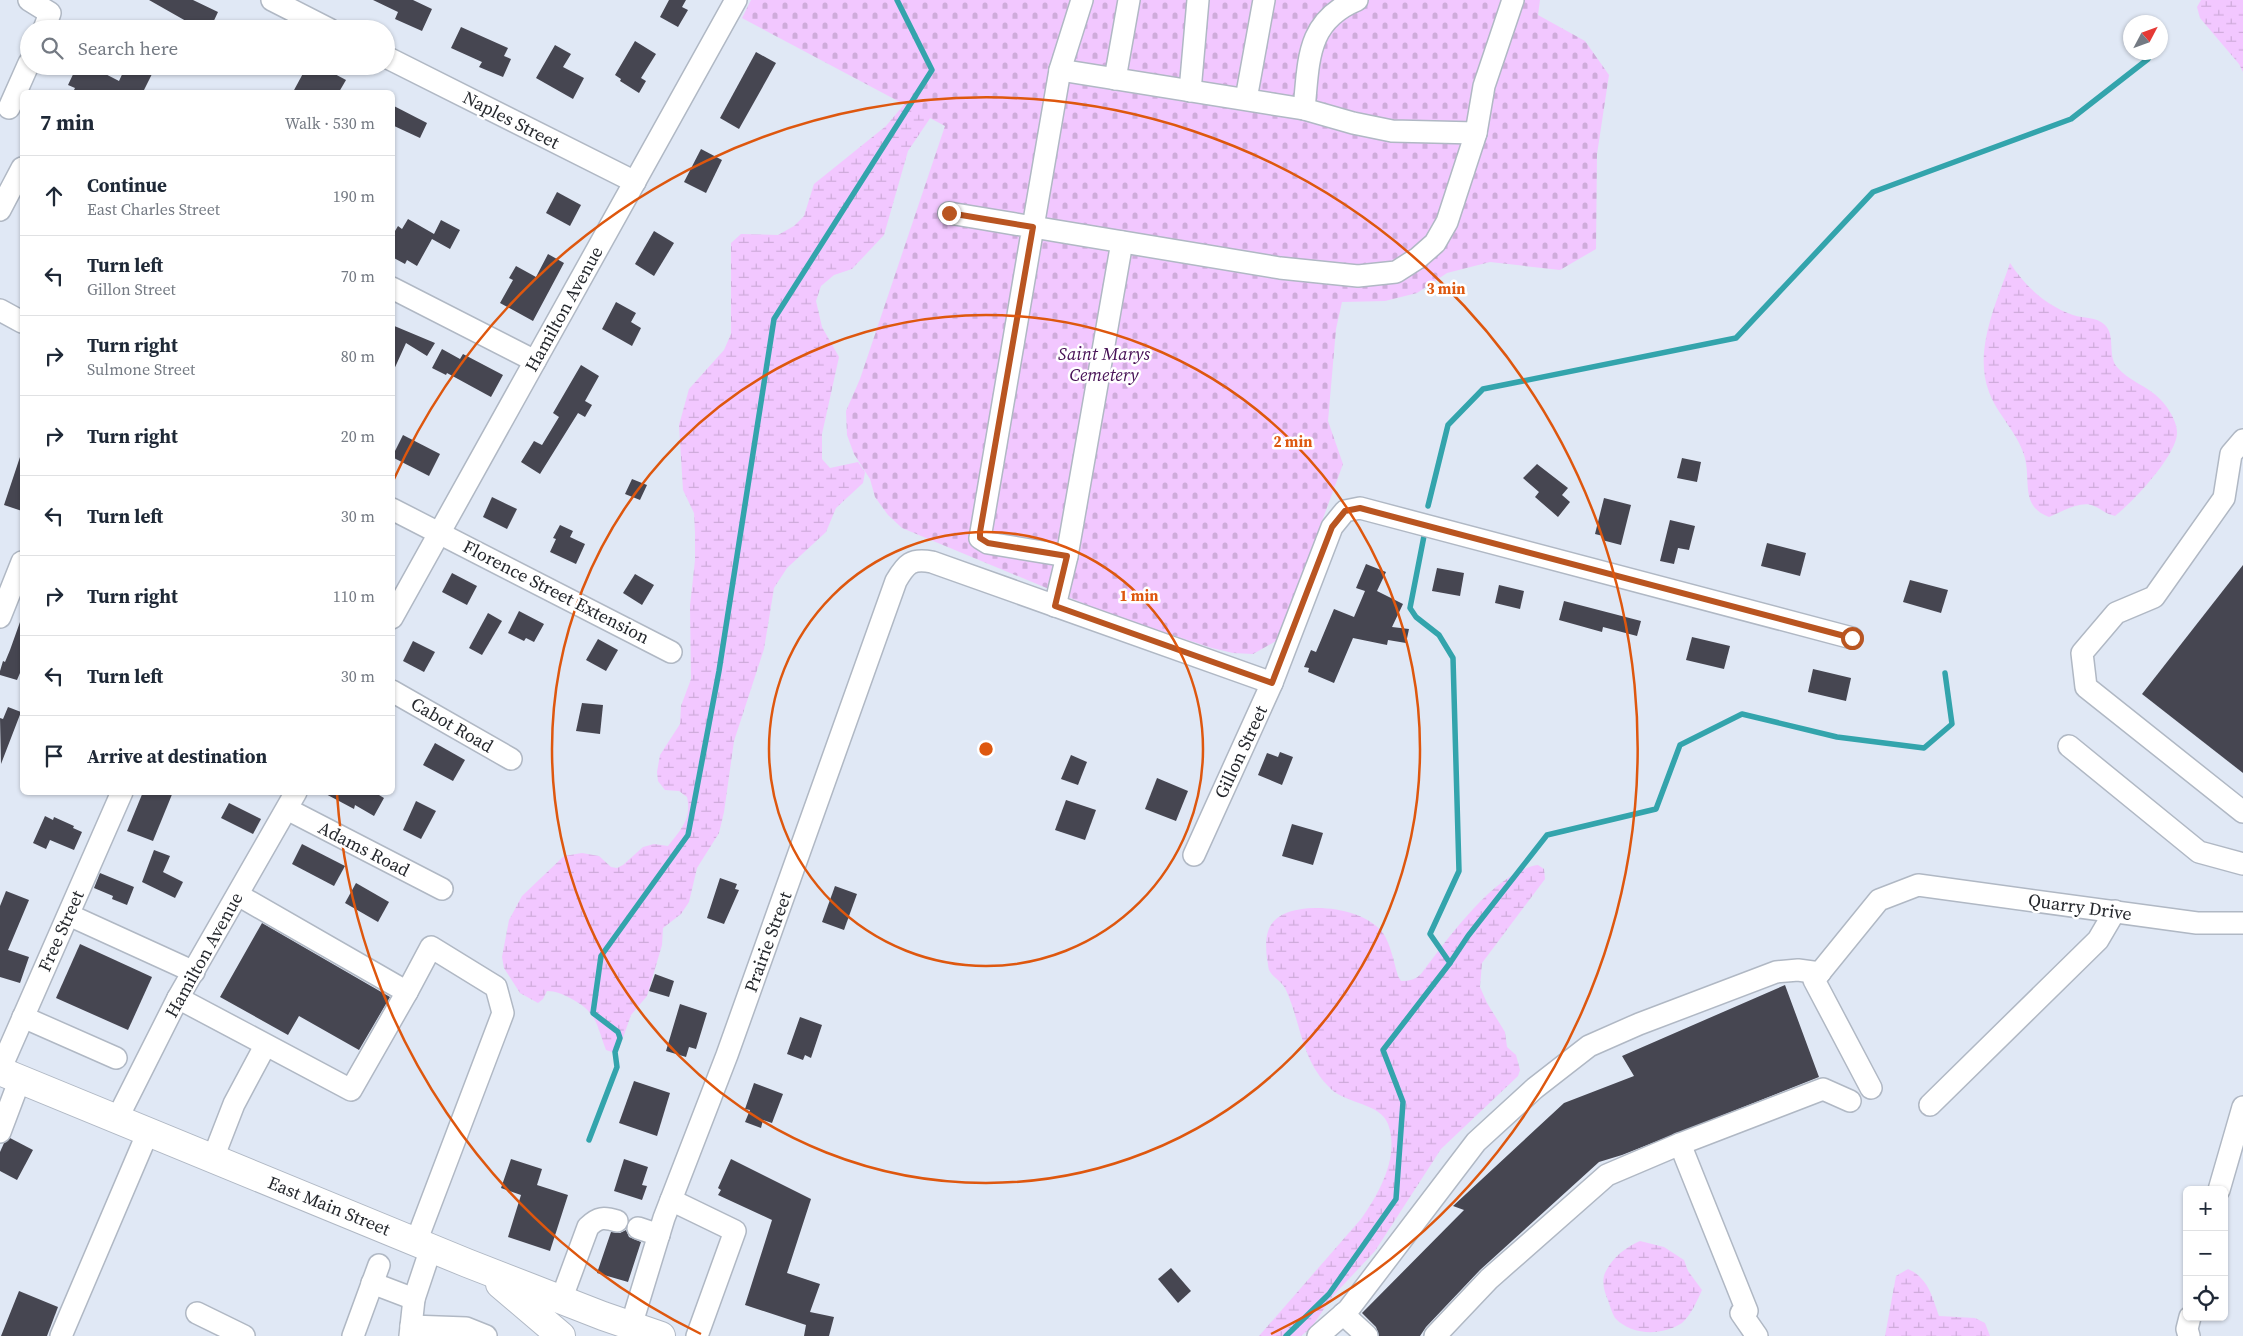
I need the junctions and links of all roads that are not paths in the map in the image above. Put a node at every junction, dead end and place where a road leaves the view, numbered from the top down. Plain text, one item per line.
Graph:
1 (29, 0) edge
2 (272, 0) edge
3 (736, 0) edge
4 (1082, 0) edge
5 (1129, 0) edge
6 (1198, 0) edge
7 (1264, 0) edge
8 (1357, 0) edge
9 (1514, 0) edge
10 (51, 14) edge
11 (311, 20) edge
12 (395, 62) edge
13 (1060, 70) junction
14 (24, 75) edge
15 (1115, 79) junction
16 (1190, 91) junction
17 (1246, 99) junction
18 (1304, 108) junction
19 (10, 109) edge
20 (1476, 133) junction
21 (20, 172) edge
22 (635, 182) junction
23 (0, 210) edge
24 (949, 213) dead end
25 (1033, 227) junction
26 (1122, 242) junction
27 (395, 290) edge
28 (0, 310) edge
29 (20, 321) edge
30 (535, 361) junction
31 (2243, 440) edge
32 (395, 510) edge
33 (440, 533) junction
34 (1067, 556) junction
35 (20, 567) edge
36 (1055, 606) junction
37 (395, 613) edge
38 (0, 617) edge
39 (1852, 638) dead end
40 (671, 652) dead end
41 (1272, 683) junction
42 (395, 693) edge
43 (2069, 746) dead end
44 (511, 759) dead end
45 (121, 795) edge
46 (291, 801) edge
47 (2243, 812) edge
48 (1194, 855) dead end
49 (2243, 864) edge
50 (442, 889) dead end
51 (238, 895) junction
52 (2116, 912) junction
53 (69, 915) junction
54 (2243, 923) edge
55 (194, 972) junction
56 (1820, 973) junction
57 (407, 992) junction
58 (178, 998) junction
59 (23, 1018) junction
60 (265, 1046) junction
61 (116, 1058) dead end
62 (7, 1073) edge
63 (1871, 1088) dead end
64 (1850, 1101) dead end
65 (1930, 1105) dead end
66 (2243, 1107) edge
67 (117, 1119) junction
68 (0, 1132) edge
69 (148, 1132) junction
70 (1680, 1144) junction
71 (213, 1158) junction
72 (2220, 1186) edge
73 (671, 1200) junction
74 (616, 1221) dead end
75 (638, 1228) dead end
76 (659, 1235) junction
77 (423, 1245) junction
78 (467, 1263) junction
79 (414, 1299) junction
80 (561, 1300) junction
81 (197, 1313) dead end
82 (1343, 1314) junction
83 (2189, 1321) edge
84 (411, 1331) edge
85 (644, 1333) edge
86 (61, 1336) edge
87 (244, 1336) edge
88 (352, 1336) edge
89 (486, 1336) edge
90 (561, 1336) edge
91 (697, 1336) edge
92 (1318, 1336) edge
93 (1367, 1336) edge
94 (1436, 1336) edge
95 (1757, 1336) edge
96 (2189, 1336) edge

1 - 10 street
2 - 11 street
3 - 22 street, Hamilton Avenue
4 - 13 street
5 - 15 street
6 - 16 street
7 - 17 street
8 - 18 street
9 - 20 street
12 - 22 street, Naples Street
13 - 15 street
13 - 25 street
14 - 19 street
15 - 16 street
16 - 17 street
17 - 18 street
18 - 20 street
20 - 26 street
21 - 23 street
22 - 30 street, Hamilton Avenue
24 - 25 street
25 - 26 street
25 - 34 street
26 - 34 street
27 - 30 street
28 - 29 street
30 - 33 street, Hamilton Avenue
31 - 47 street
32 - 33 street, Florence Street Extension
33 - 37 street, Hamilton Avenue
33 - 40 street, Florence Street Extension
34 - 36 street
35 - 38 street
36 - 41 street
36 - 73 street, Prairie Street
39 - 41 street, Gillon Street
41 - 48 street, Gillon Street
42 - 44 street, Cabot Road
43 - 49 street
45 - 53 street, Free Street
46 - 50 street, Adams Road
46 - 51 street, Hamilton Avenue
51 - 55 street, Hamilton Avenue
51 - 57 street
52 - 54 street, Quarry Drive
52 - 56 street, Quarry Drive
52 - 65 street
53 - 55 street
53 - 59 street, Free Street
55 - 58 street, Hamilton Avenue
56 - 63 street
56 - 82 street
57 - 60 street
57 - 77 street
58 - 60 street
58 - 67 street, Hamilton Avenue
59 - 61 street
59 - 62 street, Free Street
60 - 71 street
62 - 67 main road, East Main Street
62 - 68 street, Free Street
64 - 70 street
66 - 72 street
67 - 69 main road, East Main Street
69 - 71 main road, East Main Street
69 - 86 street
70 - 94 street
70 - 95 street
71 - 77 main road, East Main Street
73 - 76 street, Prairie Street
73 - 91 street
74 - 80 street
75 - 76 street
76 - 85 street, Prairie Street
77 - 78 main road, East Main Street
77 - 79 street
78 - 80 main road, East Main Street
78 - 90 main road
79 - 84 street
79 - 88 street
80 - 85 main road, East Main Street
81 - 87 street
82 - 92 street
82 - 93 street
83 - 96 street
84 - 89 street

